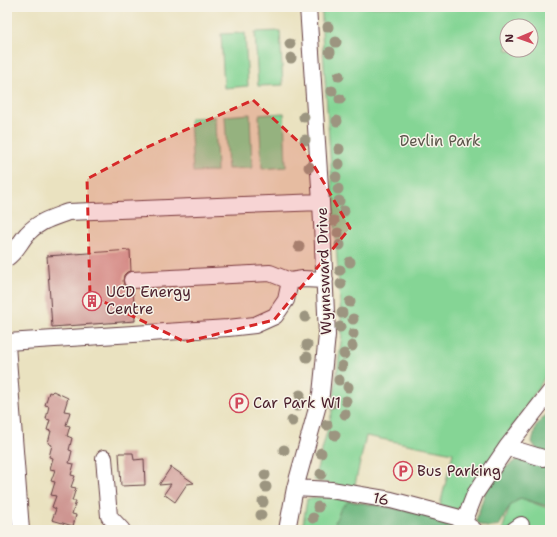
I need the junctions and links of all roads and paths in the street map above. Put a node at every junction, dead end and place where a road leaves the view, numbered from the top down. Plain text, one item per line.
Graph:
1 (308, 7) edge
2 (321, 202) junction
3 (7, 258) edge
4 (132, 280) dead end
5 (325, 280) junction
6 (290, 281) junction
7 (7, 343) edge
8 (550, 392) edge
9 (507, 448) junction
10 (104, 458) dead end
11 (543, 458) dead end
12 (295, 488) junction
13 (466, 528) edge
14 (20, 530) edge
15 (122, 530) edge
16 (287, 530) edge

1 - 2 street, Wynnsward Drive
2 - 3 street
2 - 5 street, Wynnsward Drive
4 - 6 street
5 - 6 street
5 - 12 street, Wynnsward Drive
6 - 7 street
7 - 14 street
8 - 9 street
9 - 11 street
9 - 13 street
10 - 15 street
12 - 13 street, 16
12 - 16 street, Wynnsward Drive

